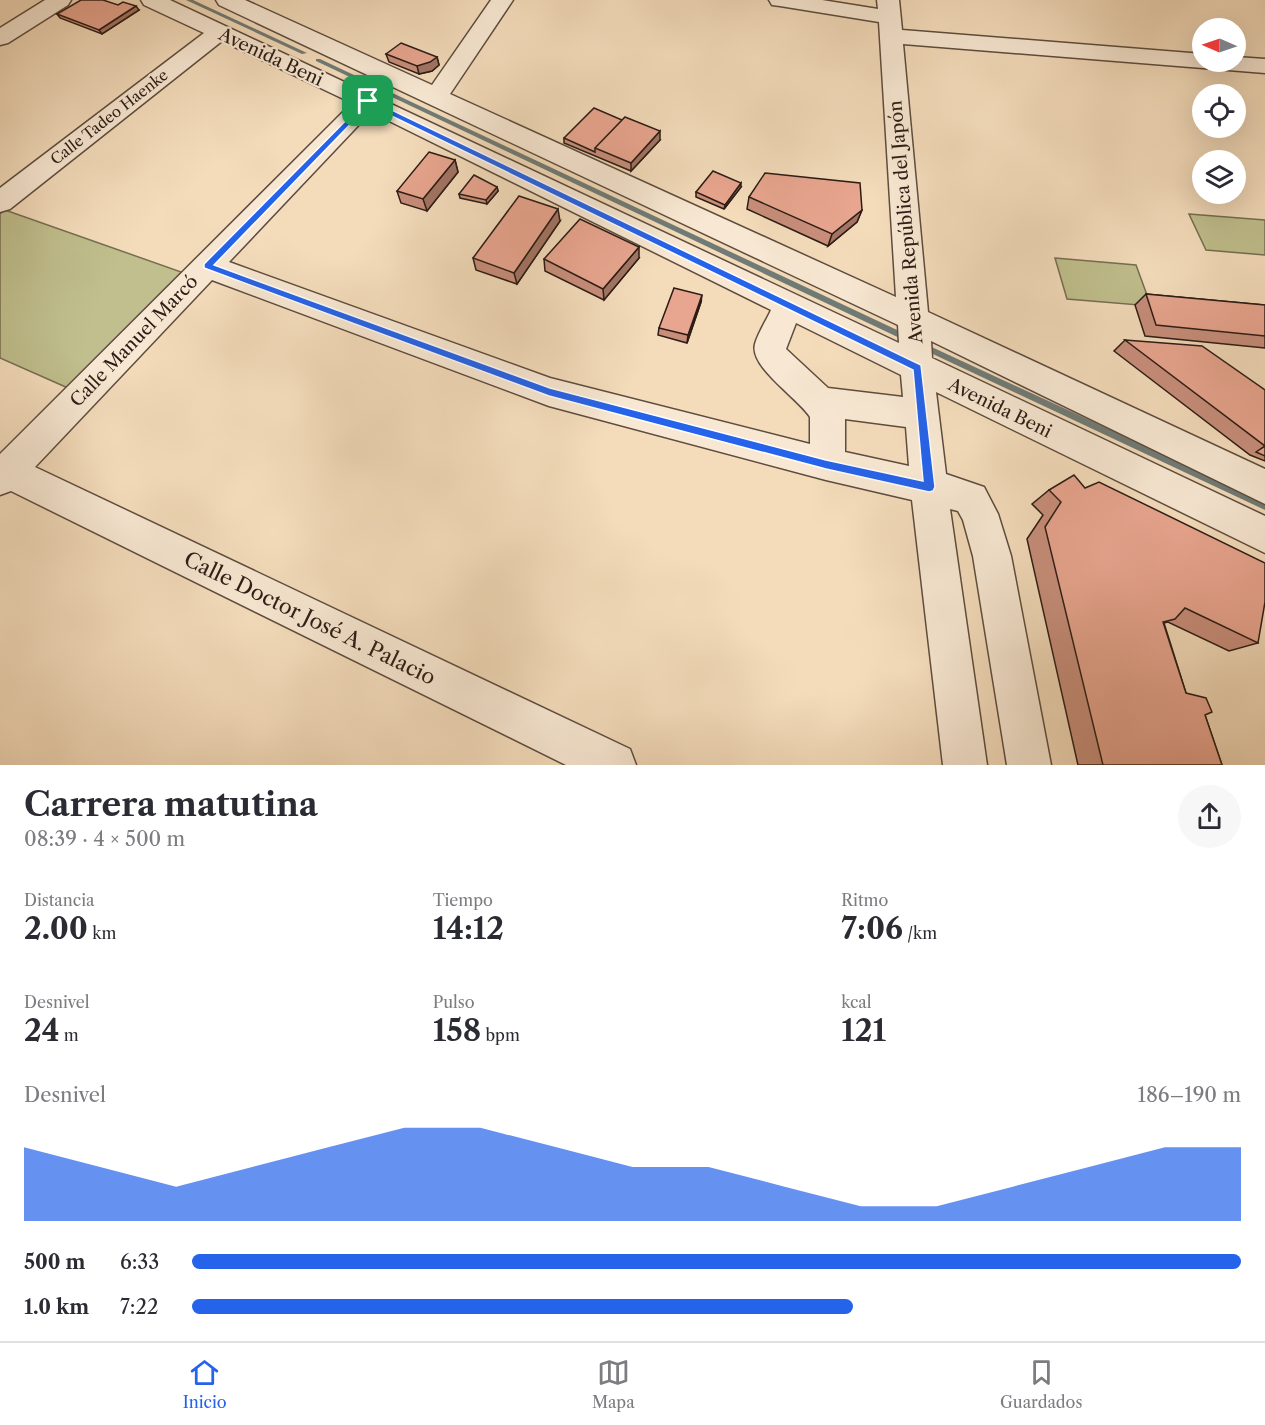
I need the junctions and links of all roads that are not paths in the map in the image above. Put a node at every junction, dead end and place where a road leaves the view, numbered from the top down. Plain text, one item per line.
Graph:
1 (60, 0) edge
2 (227, 0) edge
3 (502, 0) edge
4 (780, 0) edge
5 (157, 1) edge
6 (890, 18) edge
7 (218, 33) junction
8 (0, 38) edge
9 (1192, 59) edge
10 (1246, 65) edge
11 (1265, 66) edge
12 (436, 96) junction
13 (368, 101) junction
14 (0, 202) edge
15 (207, 266) junction
16 (789, 306) junction
17 (914, 323) junction
18 (917, 365) junction
19 (822, 402) junction
20 (922, 414) junction
21 (826, 464) junction
22 (4, 475) edge
23 (929, 487) junction
24 (1265, 487) edge
25 (1265, 535) edge
26 (614, 765) edge
27 (965, 765) edge
28 (1029, 765) edge

1 - 8 street
2 - 12 street, Avenida Beni
3 - 12 street
4 - 6 street
5 - 7 street, Avenida Beni
6 - 9 street
6 - 17 street, Avenida República del Japón
7 - 13 street, Avenida Beni
7 - 14 street, Calle Tadeo Haenke
10 - 11 street
12 - 17 street, Avenida Beni
13 - 15 street, Calle Manuel Marcó
13 - 16 street, Avenida Beni
15 - 21 street
15 - 22 street, Calle Manuel Marcó
16 - 18 street, Avenida Beni
16 - 19 street
17 - 18 street, Avenida República del Japón
17 - 24 street, Avenida Beni
18 - 20 street, Avenida República del Japón
18 - 25 street, Avenida Beni
19 - 20 street
19 - 21 street
20 - 23 street, Avenida República del Japón
21 - 23 street
22 - 26 street, Calle Doctor José A. Palacio
23 - 27 street, Avenida República del Japón
23 - 28 street

